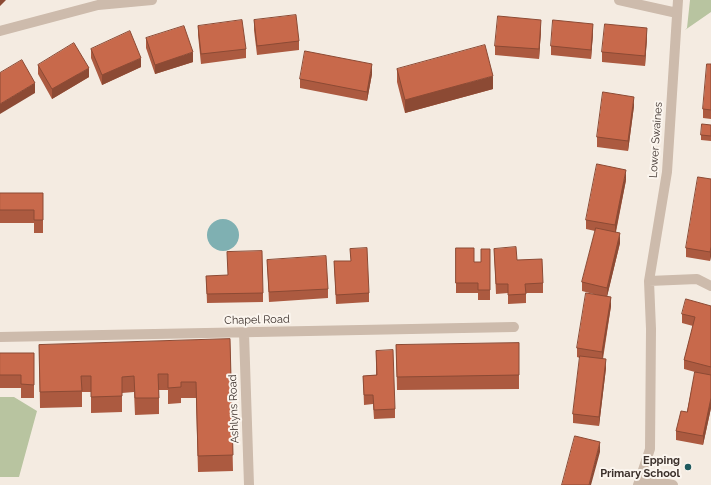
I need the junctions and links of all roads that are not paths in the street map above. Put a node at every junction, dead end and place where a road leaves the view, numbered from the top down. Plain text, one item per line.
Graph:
1 (152, 0) edge
2 (619, 0) edge
3 (678, 0) edge
4 (98, 2) edge
5 (677, 13) junction
6 (0, 31) edge
7 (650, 281) junction
8 (711, 286) edge
9 (514, 327) dead end
10 (244, 333) junction
11 (0, 337) edge
12 (638, 482) edge
13 (249, 485) edge
14 (672, 485) edge

1 - 4 street
2 - 5 street
3 - 5 street, Lower Swaines
4 - 6 street
5 - 7 street, Lower Swaines
7 - 8 street
7 - 12 street, Lower Swaines
9 - 10 street, Chapel Road
10 - 11 street, Chapel Road
10 - 13 street, Ashlyns Road
12 - 14 street

